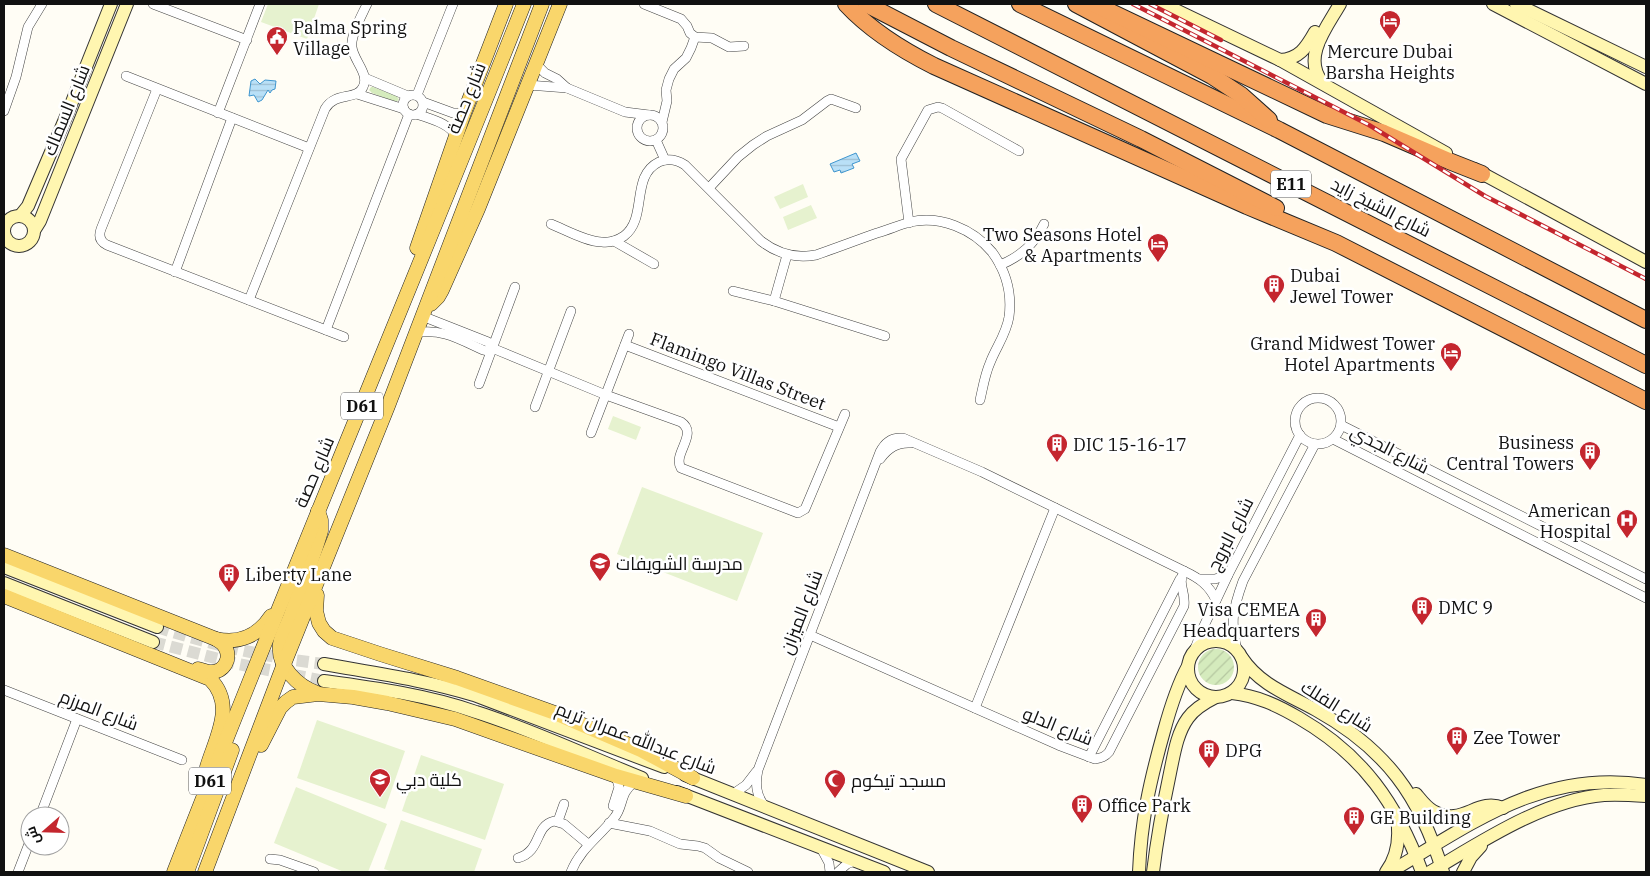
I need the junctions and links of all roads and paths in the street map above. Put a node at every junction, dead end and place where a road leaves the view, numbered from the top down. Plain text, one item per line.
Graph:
1 (42, 4) edge
2 (111, 4) edge
3 (127, 4) edge
4 (153, 4) edge
5 (260, 4) edge
6 (366, 4) edge
7 (453, 4) edge
8 (506, 4) edge
9 (524, 4) edge
10 (542, 4) edge
11 (560, 4) edge
12 (644, 4) edge
13 (846, 4) edge
14 (866, 4) edge
15 (936, 4) edge
16 (1020, 4) edge
17 (1042, 4) edge
18 (1076, 4) edge
19 (1094, 4) edge
20 (1163, 4) edge
21 (1331, 4) edge
22 (1340, 4) edge
23 (1493, 4) edge
24 (1516, 4) edge
25 (694, 37) junction
26 (247, 40) junction
27 (744, 46) dead end
28 (1127, 57) junction
29 (1280, 60) junction
30 (536, 64) junction
31 (1646, 67) edge
32 (126, 76) dead end
33 (365, 78) junction
34 (1322, 82) junction
35 (1646, 84) edge
36 (528, 85) junction
37 (567, 88) junction
38 (157, 89) junction
39 (357, 94) junction
40 (416, 98) junction
41 (665, 106) junction
42 (856, 108) dead end
43 (4, 111) edge
44 (68, 112) junction
45 (410, 112) junction
46 (626, 112) junction
47 (218, 113) junction
48 (464, 113) junction
49 (651, 115) junction
50 (232, 118) junction
51 (82, 119) junction
52 (662, 122) junction
53 (637, 129) junction
54 (1279, 130) junction
55 (456, 136) junction
56 (656, 140) junction
57 (309, 148) junction
58 (1020, 151) dead end
59 (664, 160) junction
60 (1482, 174) junction
61 (709, 188) junction
62 (20, 216) junction
63 (909, 222) junction
64 (5, 223) edge
65 (551, 224) dead end
66 (1044, 224) dead end
67 (34, 229) junction
68 (614, 241) junction
69 (7, 242) edge
70 (1336, 243) junction
71 (787, 255) junction
72 (1646, 262) edge
73 (654, 264) dead end
74 (1000, 265) junction
75 (175, 272) junction
76 (515, 287) dead end
77 (733, 291) dead end
78 (249, 300) junction
79 (774, 301) junction
80 (404, 302) junction
81 (571, 311) dead end
82 (423, 312) junction
83 (1646, 320) edge
84 (326, 330) junction
85 (448, 330) junction
86 (415, 333) junction
87 (628, 334) dead end
88 (885, 336) dead end
89 (344, 337) dead end
90 (624, 345) junction
91 (492, 348) junction
92 (1646, 365) edge
93 (549, 371) junction
94 (479, 384) dead end
95 (606, 395) junction
96 (980, 400) dead end
97 (1646, 402) edge
98 (535, 407) dead end
99 (845, 414) dead end
100 (1341, 425) junction
101 (839, 427) junction
102 (591, 433) dead end
103 (1300, 435) junction
104 (1334, 439) junction
105 (1315, 444) junction
106 (1055, 508) junction
107 (318, 510) junction
108 (4, 554) edge
109 (4, 567) edge
110 (321, 574) junction
111 (1182, 574) junction
112 (1228, 575) junction
113 (1200, 579) junction
114 (1646, 579) edge
115 (4, 584) edge
116 (4, 596) edge
117 (284, 596) junction
118 (1646, 598) edge
119 (1216, 600) junction
120 (157, 627) tunnel mouth
121 (810, 635) junction
122 (216, 639) junction
123 (153, 642) tunnel mouth
124 (1194, 651) junction
125 (1240, 654) junction
126 (284, 664) junction
127 (324, 664) tunnel mouth
128 (175, 665) junction
129 (1188, 666) junction
130 (321, 687) junction
131 (4, 690) edge
132 (246, 691) junction
133 (1232, 692) junction
134 (1216, 697) junction
135 (975, 708) junction
136 (77, 719) junction
137 (249, 756) junction
138 (1089, 757) junction
139 (182, 760) dead end
140 (758, 770) junction
141 (1394, 772) junction
142 (616, 776) junction
143 (693, 778) junction
144 (1646, 778) edge
145 (635, 782) junction
146 (1631, 782) junction
147 (1646, 785) edge
148 (733, 794) junction
149 (1602, 795) junction
150 (686, 796) junction
151 (1646, 796) edge
152 (1646, 802) edge
153 (564, 804) dead end
154 (44, 806) edge
155 (765, 807) junction
156 (1393, 807) junction
157 (1502, 808) junction
158 (194, 819) junction
159 (558, 821) junction
160 (610, 822) junction
161 (1492, 835) junction
162 (1140, 840) junction
163 (588, 844) junction
164 (1434, 846) junction
165 (821, 848) junction
166 (24, 856) edge
167 (1417, 856) junction
168 (518, 858) dead end
169 (270, 859) dead end
170 (854, 861) junction
171 (1442, 869) edge
172 (18, 872) edge
173 (174, 872) edge
174 (187, 872) edge
175 (204, 872) edge
176 (314, 872) edge
177 (572, 872) edge
178 (748, 872) edge
179 (830, 872) edge
180 (838, 872) edge
181 (884, 872) edge
182 (928, 872) edge
183 (1132, 872) edge
184 (1139, 872) edge
185 (1153, 872) edge
186 (1386, 872) edge
187 (1390, 872) edge
188 (1422, 872) edge
189 (1430, 872) edge
190 (1464, 872) edge

1 - 43 street
2 - 44 main road, شارع السماك
3 - 51 main road, شارع السماك
4 - 26 street
5 - 26 street
6 - 33 street
7 - 40 street
8 - 48 main road
9 - 80 main road, شارع حصة / D61
10 - 82 main road, شارع حصة / D61
11 - 30 main road
12 - 25 street
13 - 70 highway
14 - 70 highway
15 - 92 highway, شارع الشيخ زايد / E11
16 - 28 highway, شارع الشيخ زايد / E11
17 - 28 highway
18 - 54 highway
19 - 60 highway
20 - 29 main road
21 - 29 main road
22 - 34 main road
23 - 35 main road
24 - 31 main road
25 - 27 street
25 - 41 street
26 - 47 street
28 - 54 highway, شارع الشيخ زايد / E11
29 - 34 main road
30 - 36 main road
30 - 37 street
32 - 38 street
33 - 39 street
33 - 40 street
34 - 60 main road
36 - 37 street
36 - 82 main road
37 - 46 street
38 - 47 street
38 - 75 street
39 - 45 street
39 - 57 street
40 - 45 street
40 - 45 street
40 - 48 street
41 - 49 street
41 - 52 street
42 - 61 street
44 - 51 main road
44 - 62 main road, شارع السماك
45 - 55 street
45 - 84 street
46 - 49 street
46 - 53 street
47 - 50 street
48 - 55 main road
49 - 52 street
49 - 53 street
50 - 57 street
50 - 75 street
51 - 67 main road, شارع السماك
52 - 56 street
53 - 56 street
54 - 83 highway, شارع الشيخ زايد / E11
55 - 80 main road
56 - 59 street
57 - 78 street
58 - 63 street
59 - 61 street
59 - 68 street
60 - 72 main road
61 - 71 street
62 - 64 main road, شارع السماك
62 - 67 main road
63 - 71 street
63 - 74 street
64 - 69 main road, شارع السماك
65 - 68 street
66 - 74 street
67 - 69 main road, شارع السماك
68 - 73 street
70 - 97 highway
71 - 79 street
74 - 96 street
75 - 78 street
76 - 91 street
77 - 79 street
78 - 84 street
79 - 88 street
80 - 107 main road, شارع حصة / D61
81 - 93 street
82 - 85 street, Flamingo Villas Street
82 - 86 main road, شارع حصة / D61
84 - 89 street
85 - 86 street, Flamingo Villas Street
85 - 91 street, Flamingo Villas Street
86 - 110 main road, شارع حصة / D61
87 - 90 street, Flamingo Villas Street
90 - 95 street, Flamingo Villas Street
90 - 101 street, Flamingo Villas Street
91 - 93 street, Flamingo Villas Street
91 - 94 street
93 - 95 street, Flamingo Villas Street
93 - 98 street
95 - 101 street, Flamingo Villas Street
95 - 102 street, Flamingo Villas Street
99 - 101 street, Flamingo Villas Street
100 - 103 street
100 - 104 street
100 - 114 street, شارع الجدي
103 - 105 street
103 - 112 street, شارع البروج
104 - 105 street
104 - 118 street, شارع الجدي
105 - 125 street, شارع البروج
106 - 111 street, شارع الميزان
106 - 121 street, شارع الميزان
106 - 135 street
107 - 117 main road, شارع حصة / D61
107 - 126 main road
108 - 122 main road
109 - 120 main road
110 - 126 main road, شارع حصة / D61
110 - 143 main road
111 - 113 street, شارع الميزان
111 - 138 street
111 - 138 street, شارع الدلو
112 - 113 street
112 - 119 street, شارع البروج
113 - 119 street, شارع الميزان
115 - 123 main road
116 - 128 main road
117 - 122 main road
117 - 132 main road, شارع حصة / D61
119 - 124 street, شارع البروج
121 - 135 street, شارع الدلو
121 - 140 street, شارع الميزان
122 - 128 main road
124 - 125 main road
124 - 129 main road
125 - 133 main road
125 - 141 main road, شارع الفلك
126 - 130 main road
126 - 137 main road, شارع حصة / D61
127 - 143 main road, شارع عبدالله عمران تريم
128 - 158 main road
129 - 134 main road
129 - 162 main road
130 - 137 main road
130 - 142 main road
130 - 150 main road, شارع عبدالله عمران تريم
131 - 136 street, شارع المرزم
132 - 158 main road, شارع حصة / D61
132 - 174 main road
133 - 134 main road
133 - 156 main road, شارع الفلك
134 - 185 main road
135 - 138 street, شارع الدلو
136 - 139 street, شارع المرزم
136 - 154 street
137 - 175 main road, شارع حصة / D61
140 - 148 street, شارع الميزان
140 - 155 street, شارع الميزان
141 - 157 main road
141 - 164 main road, شارع الفلك
142 - 145 main road
142 - 160 street
143 - 148 main road, شارع عبدالله عمران تريم
144 - 146 main road
145 - 150 main road
145 - 160 street
146 - 147 main road
146 - 157 main road
148 - 155 main road, شارع عبدالله عمران تريم
149 - 151 main road
149 - 152 main road
149 - 161 main road
150 - 165 main road, شارع عبدالله عمران تريم
153 - 159 street
155 - 182 main road, شارع عبدالله عمران تريم
156 - 167 main road, شارع الفلك
156 - 186 main road
157 - 164 main road
158 - 173 main road, شارع حصة / D61
159 - 163 street
159 - 168 street
160 - 163 street
160 - 178 street
161 - 171 main road
161 - 190 main road
162 - 183 main road
162 - 184 main road
163 - 177 street
164 - 167 main road
164 - 171 main road, شارع الفلك
165 - 170 main road, شارع عبدالله عمران تريم
165 - 179 street
166 - 172 street
167 - 187 main road
167 - 188 main road, شارع الفلك
169 - 176 street
170 - 180 street
170 - 181 main road, شارع عبدالله عمران تريم
171 - 189 main road

